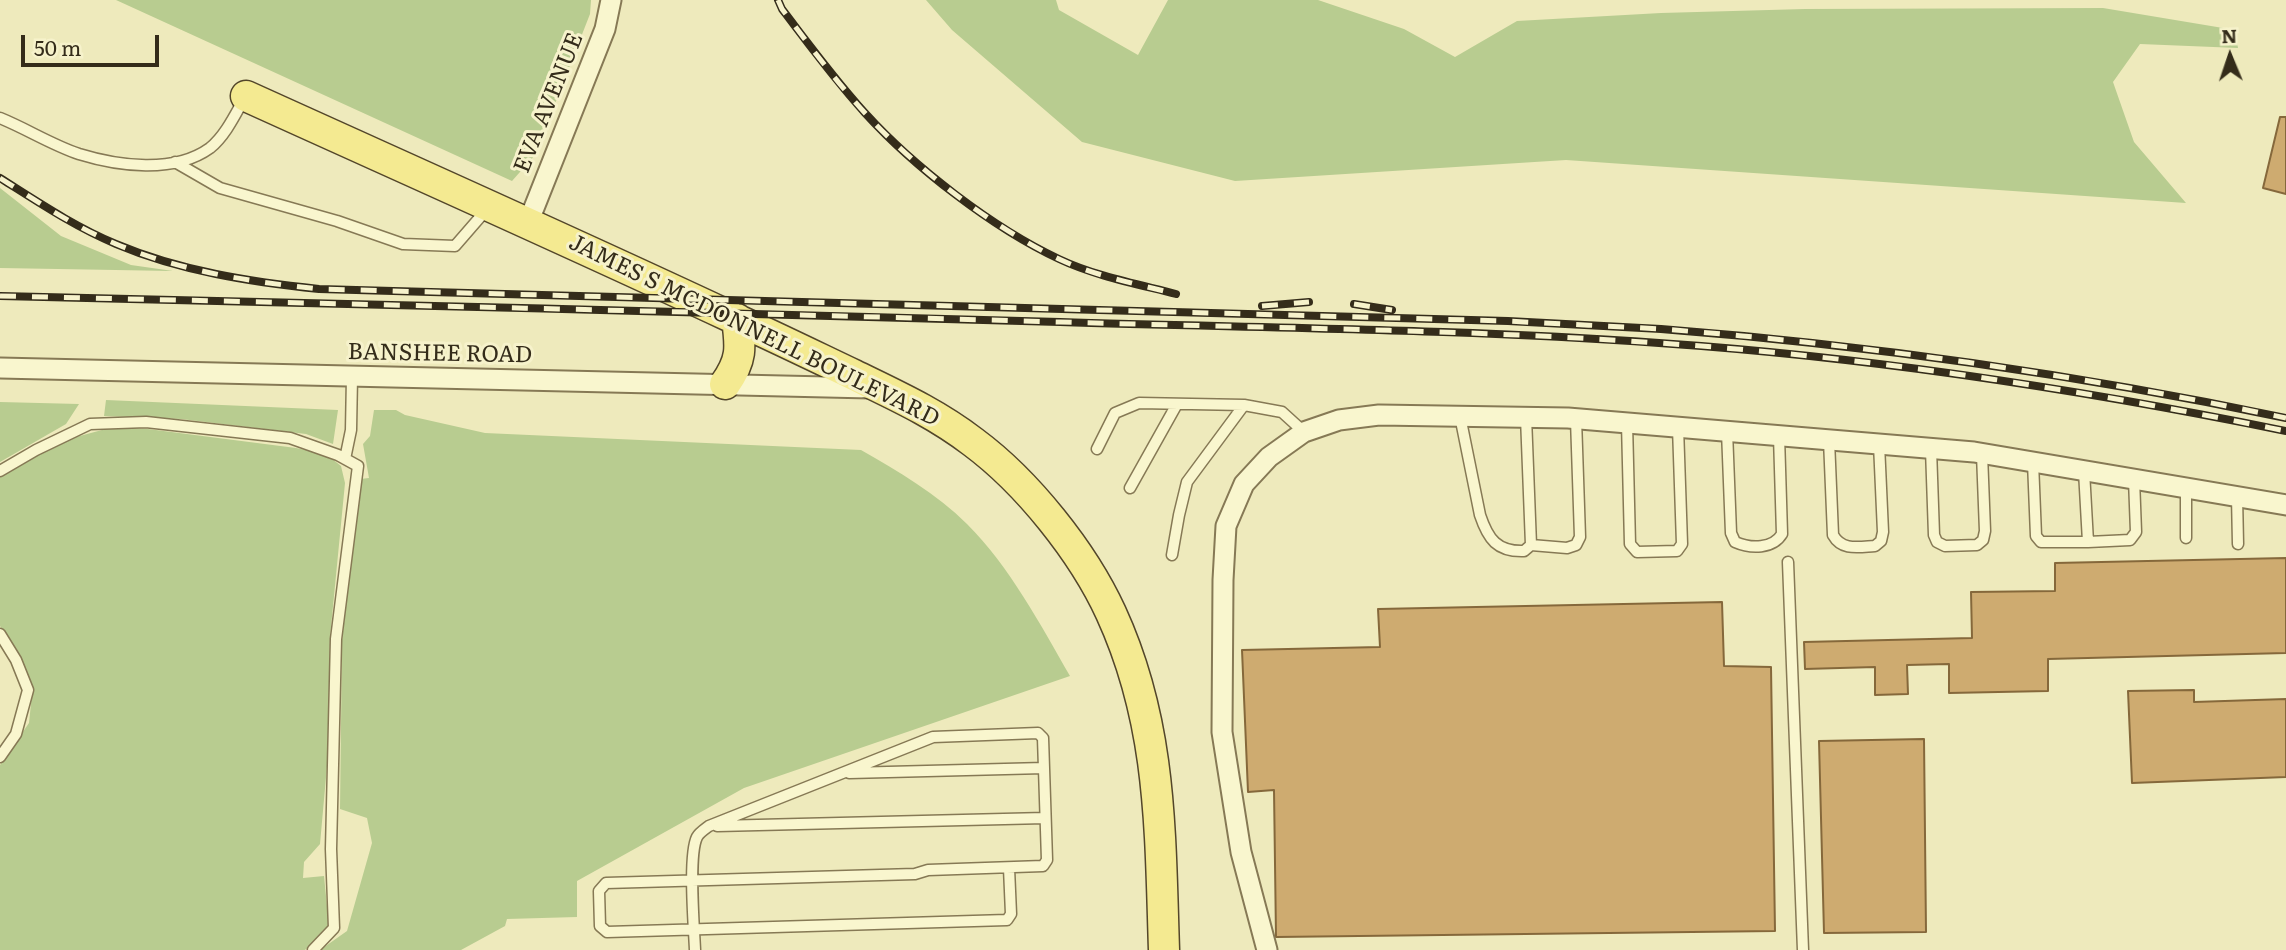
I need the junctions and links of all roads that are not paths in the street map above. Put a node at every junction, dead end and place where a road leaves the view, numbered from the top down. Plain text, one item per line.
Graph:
1 (611, 0) edge
2 (246, 96) joint
3 (0, 118) edge
4 (175, 162) junction
5 (489, 206) junction
6 (527, 223) junction
7 (737, 319) junction
8 (0, 368) edge
9 (352, 377) junction
10 (726, 384) junction
11 (880, 388) junction
12 (1177, 404) junction
13 (1244, 405) junction
14 (1460, 416) junction
15 (1526, 417) junction
16 (1576, 419) junction
17 (1627, 423) junction
18 (1678, 427) junction
19 (1727, 431) junction
20 (1304, 432) junction
21 (1779, 436) junction
22 (1829, 440) junction
23 (1879, 444) junction
24 (1097, 449) dead end
25 (1931, 449) junction
26 (1982, 453) junction
27 (345, 459) junction
28 (2033, 462) junction
29 (0, 471) edge
30 (2084, 471) junction
31 (2134, 479) junction
32 (1130, 488) dead end
33 (2186, 488) junction
34 (2236, 496) junction
35 (2286, 505) edge
36 (2186, 538) dead end
37 (2088, 542) junction
38 (2238, 544) dead end
39 (1531, 545) junction
40 (1172, 555) dead end
41 (1788, 562) dead end
42 (0, 634) edge
43 (0, 757) edge
44 (1044, 768) junction
45 (842, 773) junction
46 (1045, 818) junction
47 (709, 826) junction
48 (1009, 868) junction
49 (693, 880) junction
50 (694, 929) junction
51 (313, 950) edge
52 (695, 950) edge
53 (1164, 950) edge
54 (1267, 950) edge
55 (1803, 950) edge

1 - 6 street, EVA AVENUE
2 - 4 lane
2 - 5 main road, JAMES S MCDONNELL BOULEVARD
3 - 4 lane
4 - 5 lane
5 - 6 main road, JAMES S MCDONNELL BOULEVARD
6 - 7 main road, JAMES S MCDONNELL BOULEVARD
7 - 10 main road
7 - 11 main road, JAMES S MCDONNELL BOULEVARD
8 - 9 street, BANSHEE ROAD
9 - 10 street, BANSHEE ROAD
9 - 27 lane
10 - 11 street, BANSHEE ROAD
11 - 53 main road, JAMES S MCDONNELL BOULEVARD
12 - 13 lane
12 - 24 lane
12 - 32 lane
13 - 20 lane
13 - 40 lane
14 - 15 street
14 - 20 street
14 - 39 lane
15 - 16 street
15 - 39 lane
16 - 17 street
16 - 39 lane
17 - 18 street
17 - 18 lane
18 - 19 street
19 - 21 street
19 - 21 lane
20 - 54 street
21 - 22 street
22 - 23 street
22 - 23 lane
23 - 25 street
25 - 26 street
25 - 26 lane
26 - 28 street
27 - 29 lane
27 - 51 lane
28 - 30 street
28 - 37 lane
30 - 31 street
30 - 37 lane
31 - 33 street
31 - 37 lane
33 - 34 street
33 - 36 lane
34 - 35 street
34 - 38 lane
41 - 55 lane
42 - 43 lane
44 - 45 lane
44 - 45 lane
44 - 46 lane
45 - 47 lane
46 - 47 lane
46 - 48 lane
47 - 49 lane
48 - 49 lane
48 - 50 lane
49 - 50 lane
49 - 50 lane
50 - 52 lane

